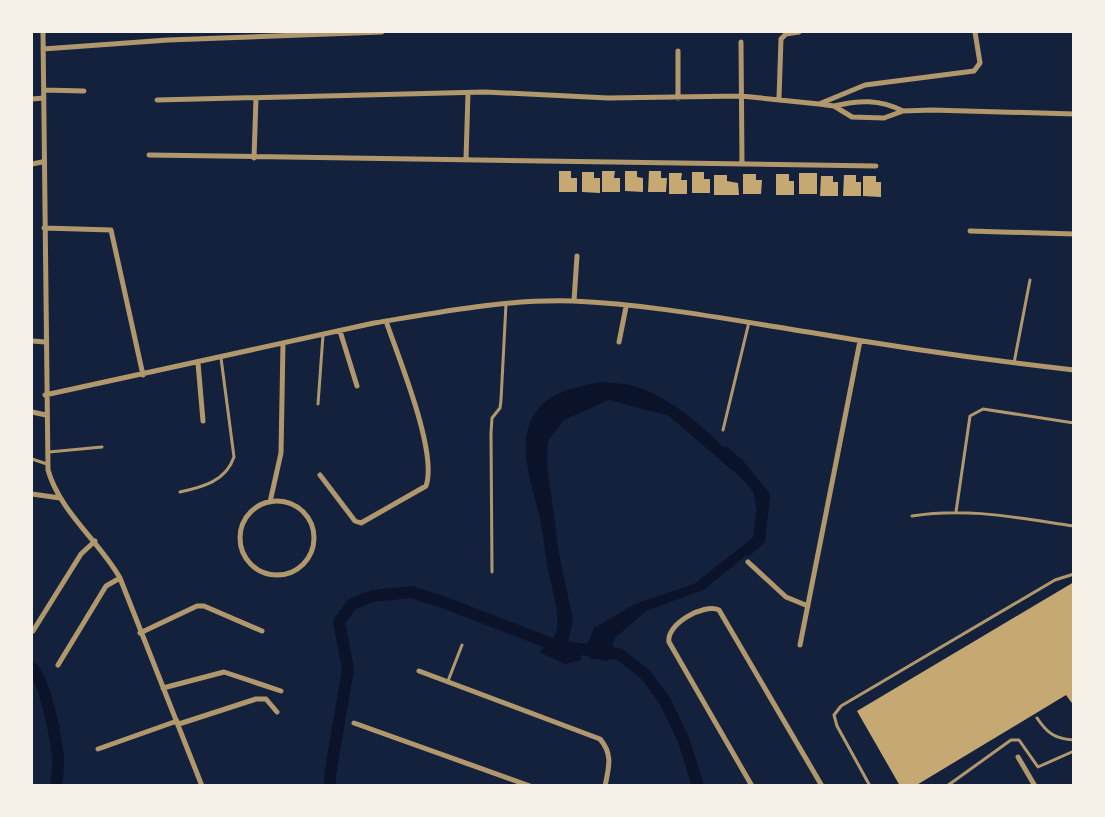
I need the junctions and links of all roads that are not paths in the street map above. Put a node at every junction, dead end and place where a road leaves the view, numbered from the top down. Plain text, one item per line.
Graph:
1 (43, 32) edge
2 (382, 32) edge
3 (799, 32) edge
4 (975, 32) edge
5 (292, 33) edge
6 (741, 42) dead end
7 (43, 49) junction
8 (678, 51) dead end
9 (44, 90) junction
10 (84, 91) dead end
11 (468, 93) junction
12 (741, 96) junction
13 (44, 98) junction
14 (256, 98) junction
15 (678, 98) junction
16 (779, 98) junction
17 (32, 99) edge
18 (157, 100) dead end
19 (819, 104) junction
20 (834, 106) junction
21 (903, 111) junction
22 (1074, 114) edge
23 (149, 155) dead end
24 (254, 158) junction
25 (466, 159) junction
26 (42, 162) junction
27 (32, 164) edge
28 (742, 164) junction
29 (876, 166) dead end
30 (44, 228) junction
31 (970, 231) dead end
32 (1074, 234) edge
33 (577, 256) dead end
34 (1030, 280) dead end
35 (574, 301) junction
36 (506, 304) junction
37 (626, 307) junction
38 (386, 321) junction
39 (749, 322) junction
40 (340, 331) junction
41 (323, 334) junction
42 (32, 341) edge
43 (860, 341) junction
44 (46, 342) junction
45 (619, 342) dead end
46 (283, 343) junction
47 (221, 358) junction
48 (198, 363) junction
49 (1014, 363) junction
50 (1074, 370) edge
51 (143, 375) junction
52 (357, 386) dead end
53 (45, 395) junction
54 (318, 404) dead end
55 (32, 412) edge
56 (46, 415) junction
57 (203, 421) dead end
58 (1074, 423) edge
59 (723, 430) dead end
60 (102, 447) dead end
61 (47, 452) junction
62 (32, 459) edge
63 (47, 464) junction
64 (320, 475) dead end
65 (180, 492) dead end
66 (32, 494) edge
67 (60, 498) junction
68 (270, 502) junction
69 (956, 512) junction
70 (912, 516) dead end
71 (1074, 526) edge
72 (95, 541) junction
73 (748, 562) dead end
74 (492, 572) dead end
75 (1074, 574) edge
76 (120, 578) junction
77 (808, 606) junction
78 (33, 631) edge
79 (262, 631) dead end
80 (141, 633) junction
81 (462, 645) dead end
82 (800, 645) dead end
83 (58, 665) dead end
84 (419, 671) dead end
85 (448, 682) junction
86 (164, 688) junction
87 (281, 691) dead end
88 (278, 712) dead end
89 (1037, 718) dead end
90 (178, 723) junction
91 (354, 723) dead end
92 (1074, 740) edge
93 (98, 749) dead end
94 (1074, 751) edge
95 (1018, 757) dead end
96 (201, 786) edge
97 (530, 786) edge
98 (605, 786) edge
99 (753, 786) edge
100 (822, 786) edge
101 (870, 786) edge
102 (947, 786) edge
103 (1035, 786) edge

1 - 7 street
2 - 5 street
3 - 16 street
4 - 19 street
5 - 7 street
6 - 12 street
7 - 9 street
8 - 15 street
9 - 10 street
9 - 13 street
11 - 14 street
11 - 15 street
11 - 25 street
12 - 15 street
12 - 16 street
12 - 28 street
13 - 17 street
13 - 26 street
14 - 18 street
14 - 24 street
16 - 19 street
19 - 20 street
20 - 21 street
20 - 21 street
21 - 22 street
23 - 24 street
24 - 25 street
25 - 28 street
26 - 27 street
26 - 30 street
28 - 29 street
30 - 44 street
30 - 51 street
31 - 32 street
33 - 35 street
34 - 49 lane
35 - 36 street
35 - 37 street
36 - 38 street
36 - 74 lane
37 - 39 street
37 - 45 street
38 - 40 street
38 - 64 street
39 - 43 street
39 - 59 lane
40 - 41 street
40 - 52 street
41 - 46 street
41 - 54 lane
42 - 44 street
43 - 49 street
43 - 77 street
44 - 53 street
46 - 47 street
46 - 68 street
47 - 48 street
47 - 65 lane
48 - 51 street
48 - 57 street
49 - 50 street
51 - 53 street
53 - 56 street
55 - 56 street
56 - 61 street
58 - 69 lane
60 - 61 lane
61 - 63 street
62 - 63 lane
63 - 67 street
66 - 67 street
67 - 72 street
68 - 68 street
69 - 70 lane
69 - 71 lane
72 - 76 street
72 - 78 street
73 - 77 street
75 - 101 lane
76 - 80 street
76 - 83 street
77 - 82 street
79 - 80 street
80 - 86 street
81 - 85 lane
84 - 85 street
85 - 98 street
86 - 87 street
86 - 90 street
88 - 90 street
89 - 92 lane
90 - 93 street
90 - 96 street
91 - 97 street
94 - 102 lane
95 - 103 street
99 - 100 street

